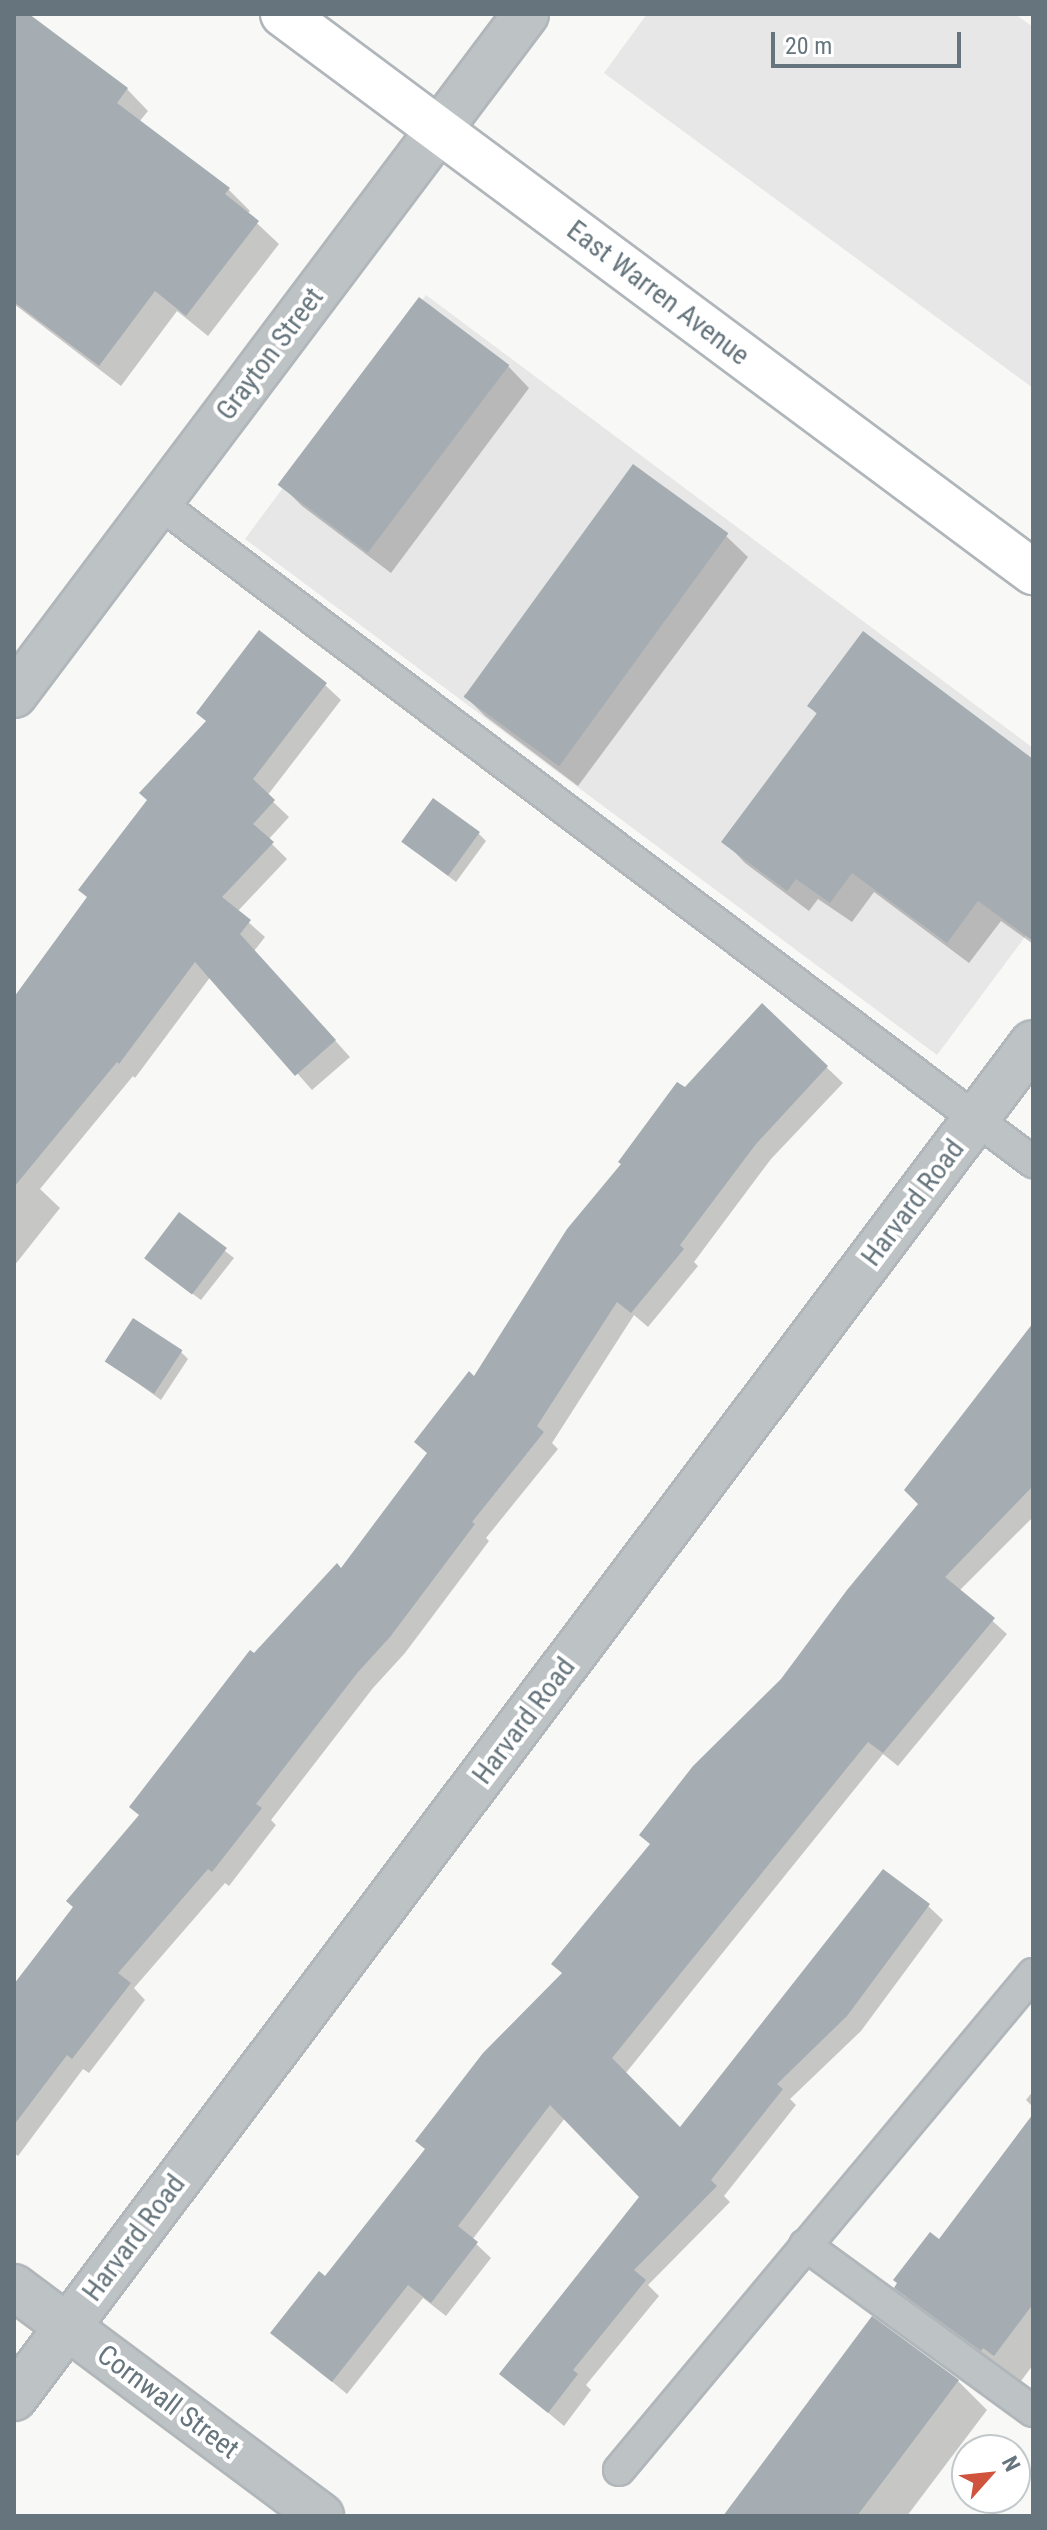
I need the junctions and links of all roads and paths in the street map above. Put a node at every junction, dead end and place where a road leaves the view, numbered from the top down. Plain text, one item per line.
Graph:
1 (283, 14) edge
2 (526, 14) edge
3 (439, 130) junction
4 (159, 503) junction
5 (1033, 572) edge
6 (14, 695) edge
7 (1033, 1043) edge
8 (976, 1120) junction
9 (1033, 1162) edge
10 (1031, 1982) edge
11 (805, 2245) junction
12 (14, 2287) edge
13 (67, 2327) junction
14 (14, 2398) edge
15 (1033, 2411) edge
16 (619, 2470) dead end
17 (321, 2516) edge

1 - 3 main road, East Warren Avenue
2 - 3 street, Grayton Street
3 - 4 street, Grayton Street
3 - 5 main road, East Warren Avenue
4 - 6 street, Grayton Street
4 - 8 lane
7 - 8 street, Harvard Road
8 - 9 lane
8 - 13 street, Harvard Road
10 - 11 lane
11 - 15 lane
11 - 16 lane
12 - 13 street, Cornwall Street
13 - 14 street, Harvard Road
13 - 17 street, Cornwall Street

